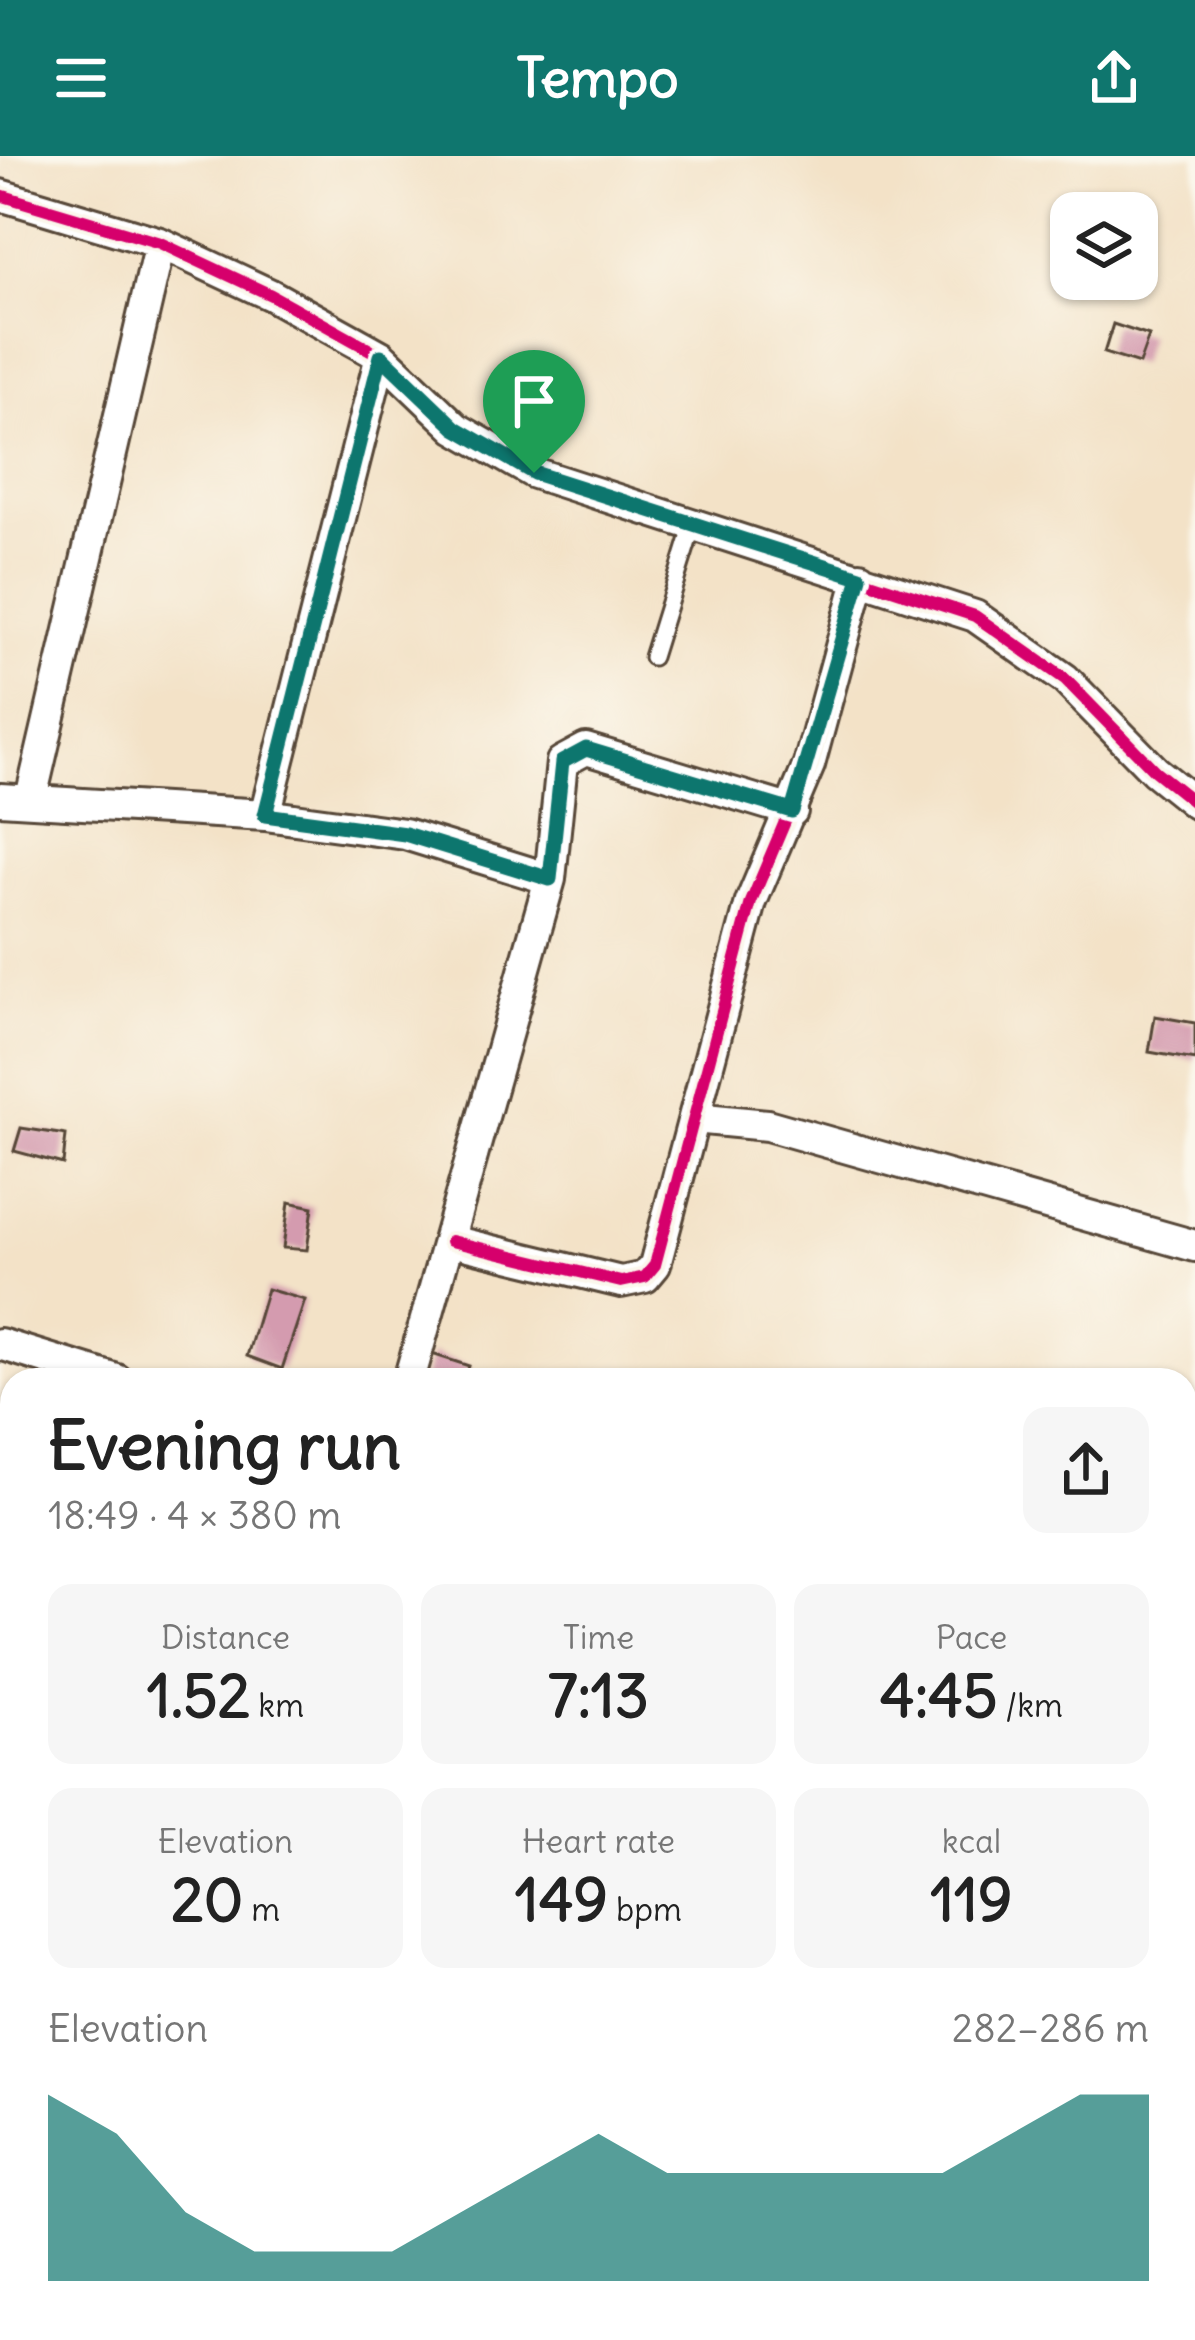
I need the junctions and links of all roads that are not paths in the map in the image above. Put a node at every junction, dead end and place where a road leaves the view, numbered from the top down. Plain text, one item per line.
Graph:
1 (0, 195) edge
2 (160, 243) junction
3 (381, 356) junction
4 (694, 522) junction
5 (860, 577) junction
6 (652, 657) dead end
7 (15, 799) edge
8 (1195, 803) edge
9 (792, 811) junction
10 (265, 815) junction
11 (550, 879) junction
12 (694, 1118) junction
13 (451, 1240) junction
14 (1195, 1246) edge
15 (0, 1344) edge
16 (78, 1368) edge
17 (413, 1368) edge

1 - 2 street
2 - 3 street
2 - 7 street
3 - 4 street
3 - 10 street
4 - 5 street
4 - 6 lane
5 - 8 street
5 - 9 street
7 - 10 street
9 - 11 street
9 - 12 street
10 - 11 street
11 - 13 street
12 - 13 street
12 - 14 street
13 - 17 street
15 - 16 street

